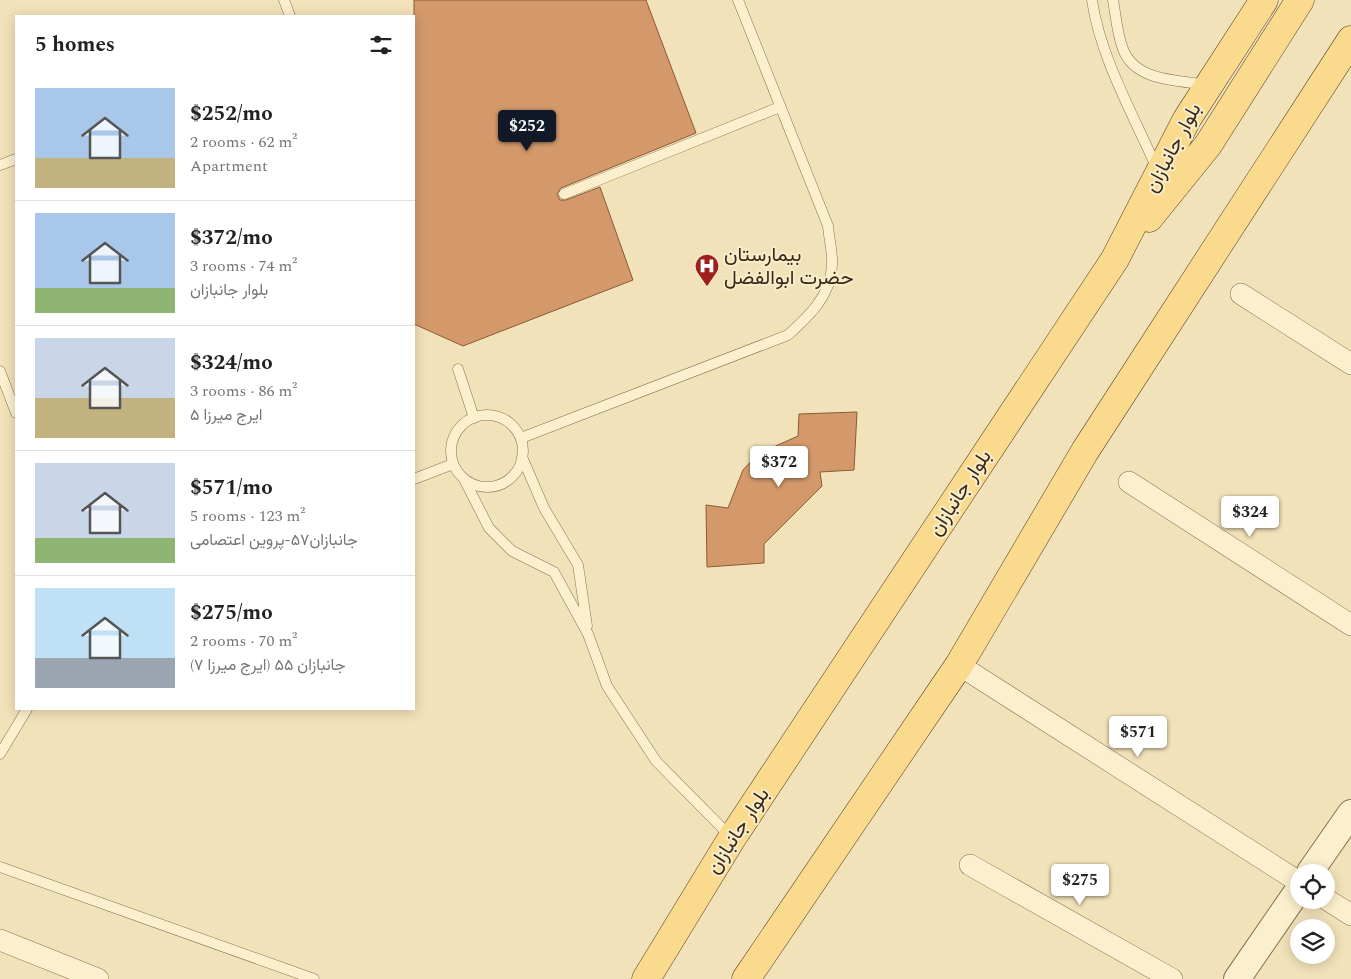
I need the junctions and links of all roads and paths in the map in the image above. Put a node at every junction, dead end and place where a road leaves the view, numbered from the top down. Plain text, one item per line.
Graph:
1 (284, 0) edge
2 (738, 0) edge
3 (1092, 0) edge
4 (1113, 0) edge
5 (1264, 0) edge
6 (1300, 0) edge
7 (290, 15) edge
8 (1351, 40) edge
9 (1209, 85) junction
10 (780, 107) junction
11 (15, 158) edge
12 (0, 165) edge
13 (1159, 173) junction
14 (564, 194) dead end
15 (1115, 259) junction
16 (1240, 294) dead end
17 (1351, 364) edge
18 (458, 369) dead end
19 (0, 370) edge
20 (15, 410) edge
21 (474, 418) junction
22 (521, 438) junction
23 (522, 457) junction
24 (453, 464) junction
25 (415, 479) edge
26 (464, 479) junction
27 (1129, 482) dead end
28 (1351, 625) edge
29 (588, 634) junction
30 (959, 665) junction
31 (26, 710) edge
32 (0, 754) edge
33 (1351, 813) edge
34 (732, 838) junction
35 (1316, 864) edge
36 (970, 865) dead end
37 (0, 867) edge
38 (1290, 876) edge
39 (1290, 902) edge
40 (1335, 906) edge
41 (1351, 916) edge
42 (0, 940) edge
43 (98, 979) edge
44 (314, 979) edge
45 (646, 979) edge
46 (746, 979) edge
47 (1172, 979) edge
48 (1236, 979) edge

1 - 7 lane
2 - 10 lane
3 - 13 lane
4 - 9 lane
5 - 9 main road, بلوار جانبازان
6 - 15 main road
8 - 30 main road
9 - 13 main road, بلوار جانبازان
10 - 14 lane
10 - 22 lane
11 - 12 lane
13 - 15 main road, بلوار جانبازان
15 - 34 main road, بلوار جانبازان
16 - 17 street
18 - 21 lane
19 - 20 lane
21 - 22 lane
21 - 24 lane
22 - 23 lane
23 - 26 lane
23 - 29 lane
24 - 25 lane
24 - 26 lane
26 - 29 lane
27 - 28 street
29 - 34 lane
30 - 38 street
30 - 46 main road
31 - 32 lane
33 - 35 street
34 - 45 main road, بلوار جانبازان
36 - 47 street
37 - 44 lane
39 - 48 street
40 - 41 street
42 - 43 street

